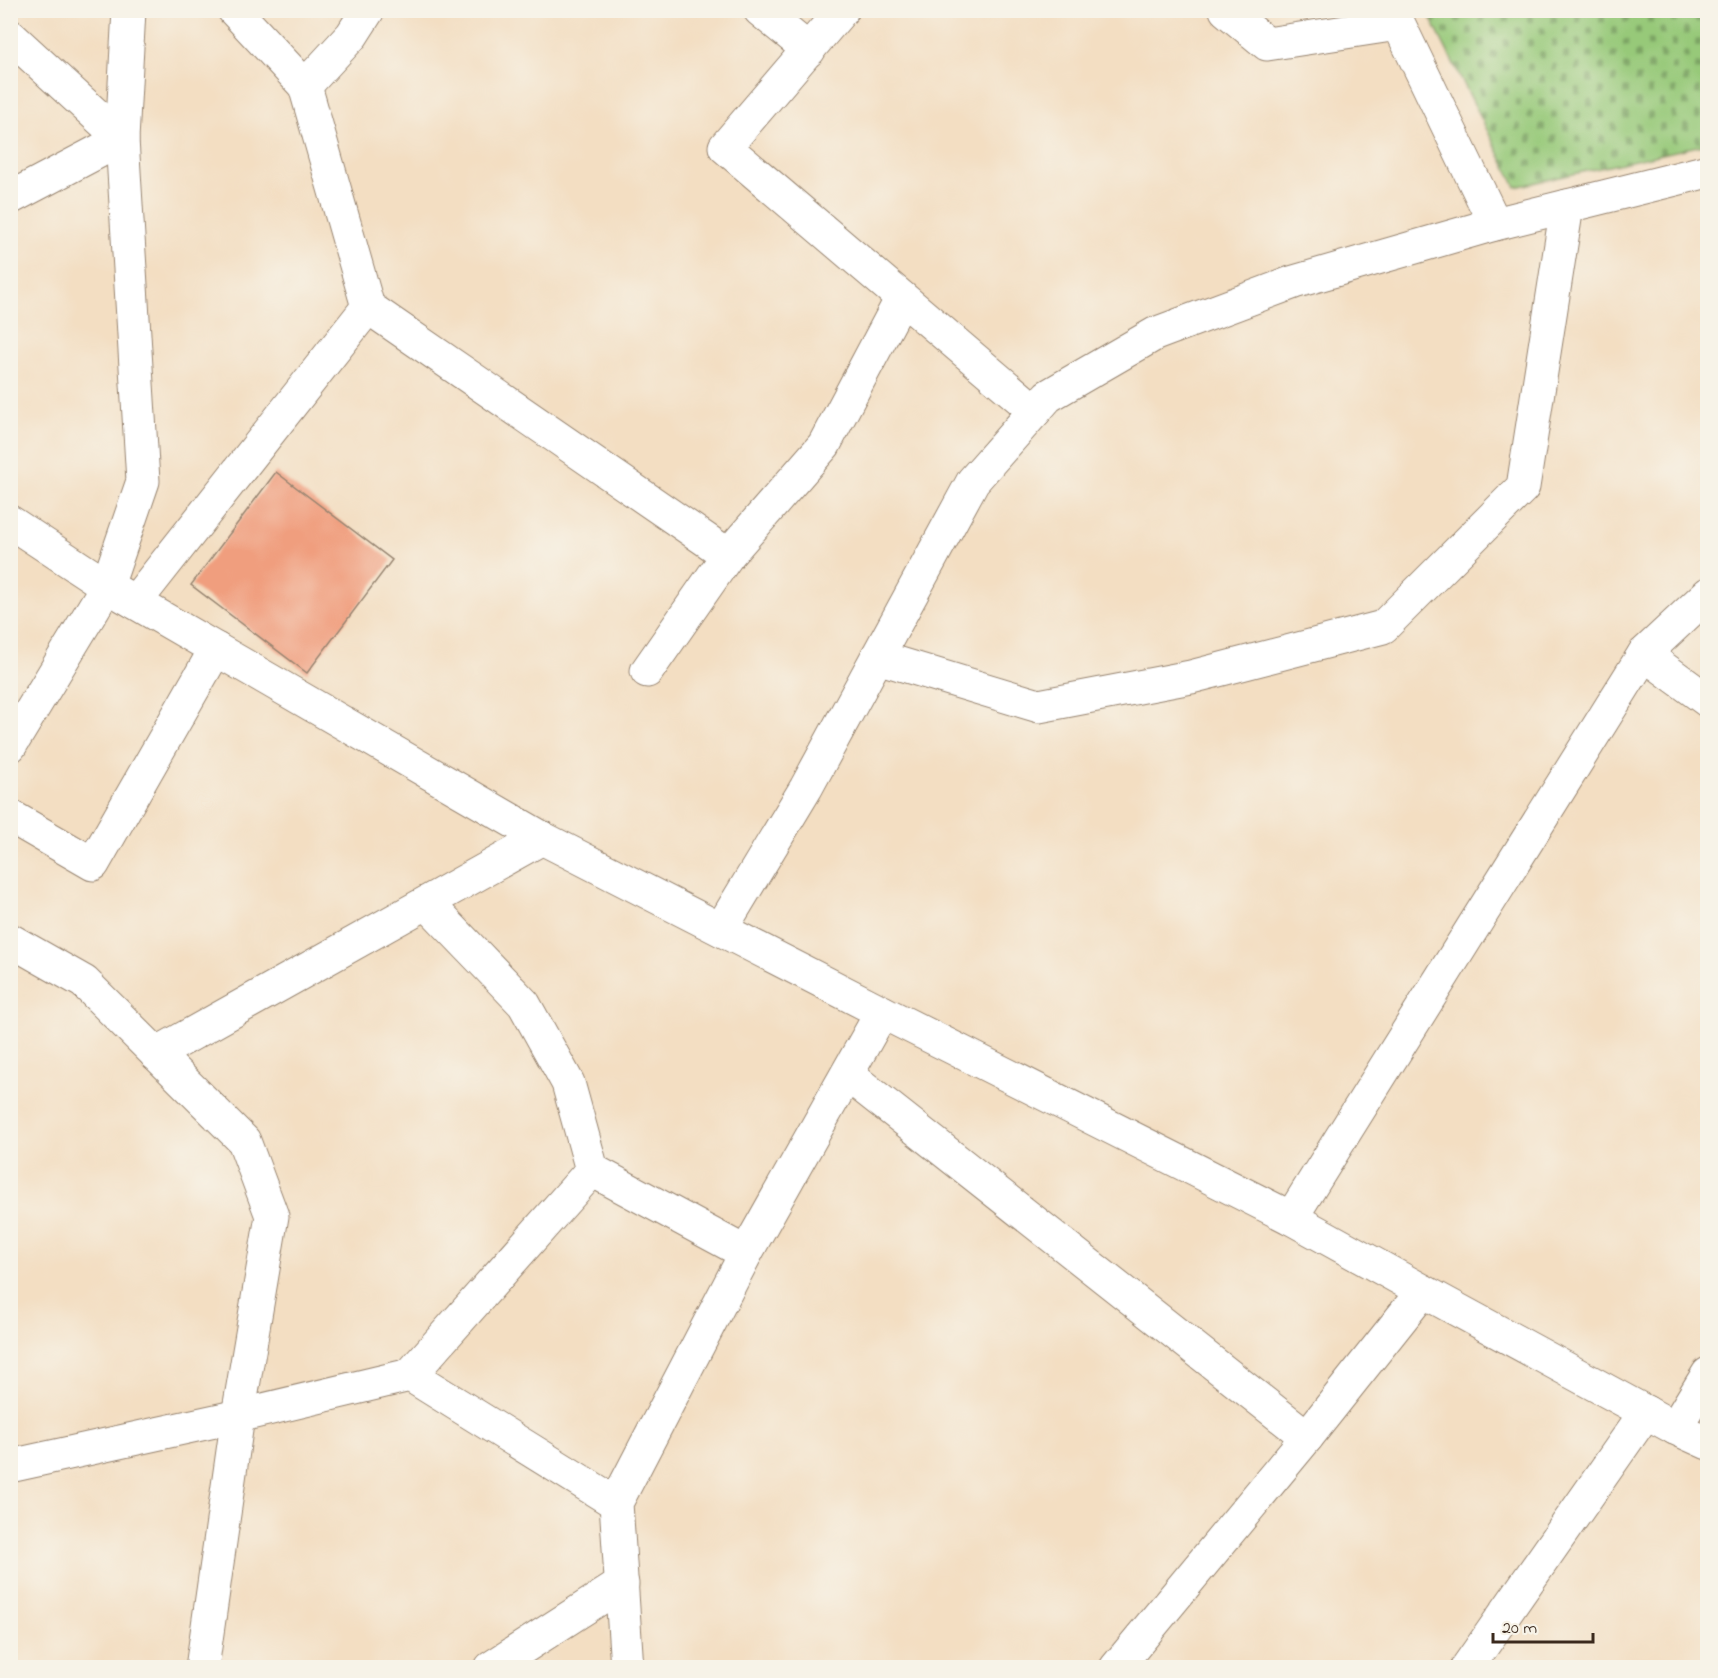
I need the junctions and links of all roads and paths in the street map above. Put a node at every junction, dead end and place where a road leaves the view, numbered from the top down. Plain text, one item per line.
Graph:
1 (129, 10) edge
2 (234, 10) edge
3 (368, 10) edge
4 (760, 10) edge
5 (842, 10) edge
6 (1226, 10) edge
7 (1395, 17) edge
8 (10, 36) edge
9 (809, 50) junction
10 (306, 86) junction
11 (122, 139) junction
12 (1707, 171) edge
13 (10, 198) edge
14 (1567, 206) junction
15 (1495, 224) junction
16 (902, 298) junction
17 (368, 307) junction
18 (1035, 411) junction
19 (10, 522) edge
20 (728, 555) junction
21 (108, 586) junction
22 (1707, 594) edge
23 (135, 602) junction
24 (216, 649) junction
25 (1644, 654) junction
26 (877, 657) junction
27 (647, 671) dead end
28 (1707, 701) edge
29 (10, 746) edge
30 (10, 816) edge
31 (542, 838) junction
32 (427, 903) junction
33 (722, 929) junction
34 (10, 940) edge
35 (882, 1012) junction
36 (156, 1054) junction
37 (848, 1075) junction
38 (592, 1170) junction
39 (1291, 1218) junction
40 (746, 1253) junction
41 (1422, 1291) junction
42 (1707, 1374) edge
43 (410, 1375) junction
44 (1646, 1412) junction
45 (238, 1416) junction
46 (1675, 1428) junction
47 (1307, 1437) junction
48 (1707, 1443) edge
49 (10, 1466) edge
50 (616, 1503) junction
51 (622, 1584) junction
52 (202, 1668) edge
53 (491, 1668) edge
54 (627, 1668) edge
55 (1116, 1668) edge
56 (1467, 1668) edge

1 - 11 street
2 - 10 street
3 - 10 street
4 - 9 street
5 - 9 street
6 - 7 street
7 - 15 street
8 - 11 street
9 - 16 street
10 - 17 street
11 - 13 street
11 - 21 street
12 - 14 street
14 - 15 street
14 - 26 street
15 - 18 street
16 - 18 street
16 - 20 street
17 - 20 street
17 - 23 street
18 - 26 street
19 - 21 street
20 - 27 street
21 - 23 street
21 - 29 street
22 - 25 street
23 - 24 street
24 - 30 street
24 - 31 street
25 - 28 street
25 - 39 street
26 - 33 street
31 - 32 street
31 - 33 street
32 - 36 street
32 - 38 street
33 - 35 street
34 - 36 street
35 - 37 street
35 - 39 street
36 - 45 street
37 - 40 street
37 - 47 street
38 - 40 street
38 - 43 street
39 - 41 street
40 - 50 street
41 - 44 street
41 - 47 street
42 - 46 street
43 - 45 street
43 - 50 street
44 - 46 street
44 - 56 street
45 - 49 street
45 - 52 street
46 - 48 street
47 - 55 street
50 - 51 street
51 - 53 street
51 - 54 street

